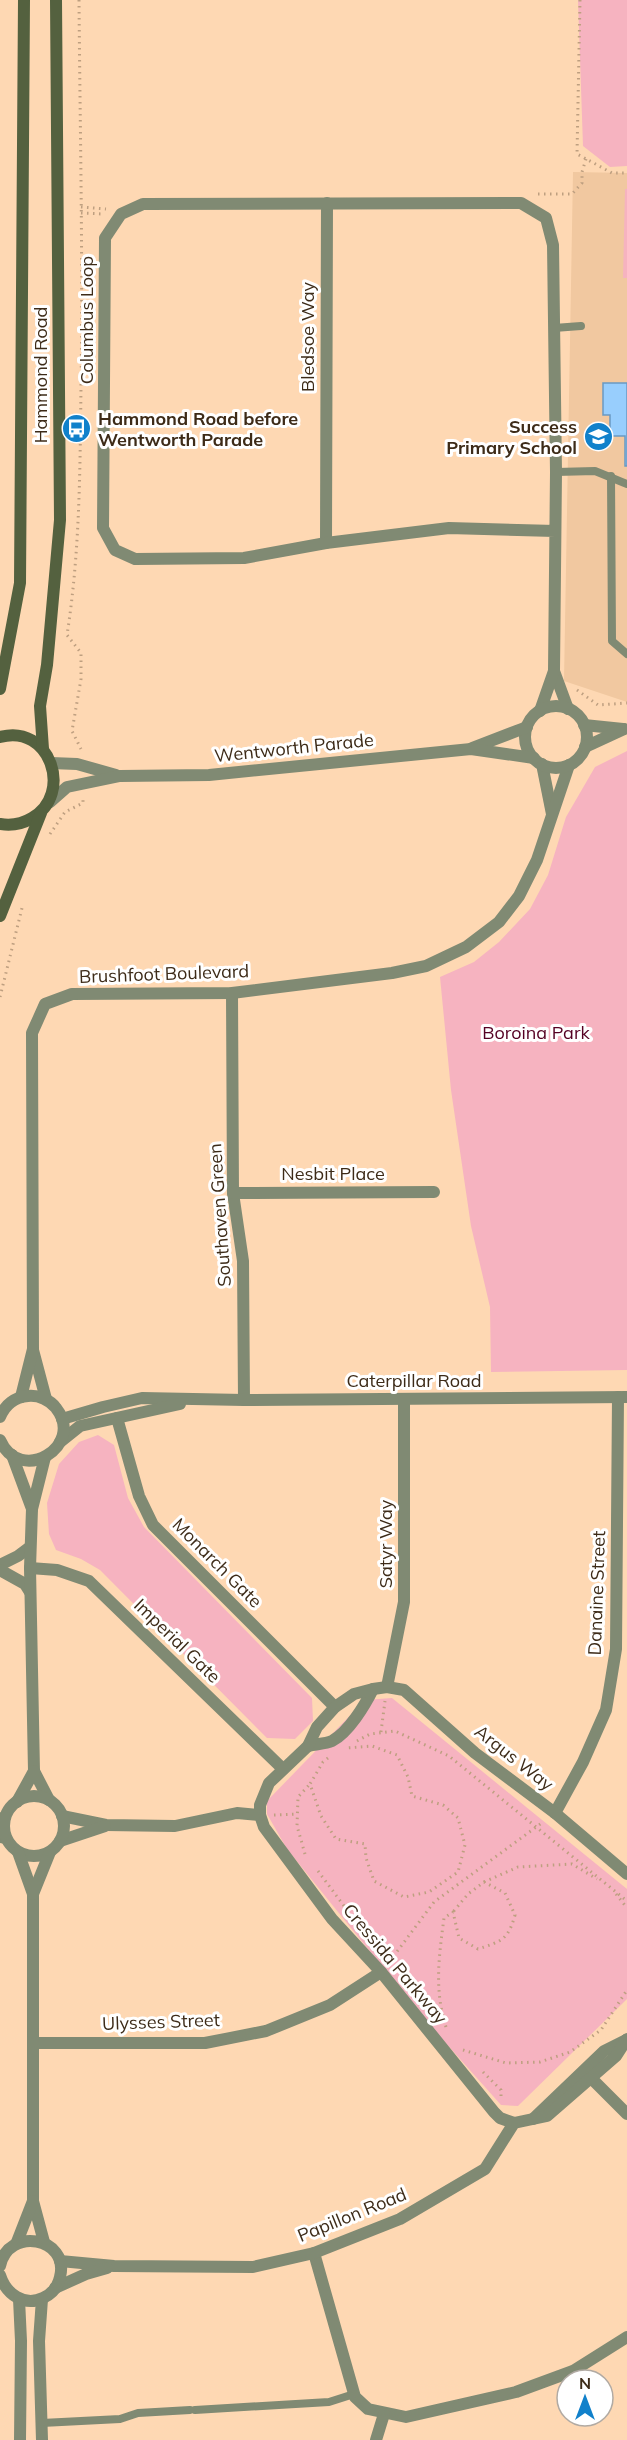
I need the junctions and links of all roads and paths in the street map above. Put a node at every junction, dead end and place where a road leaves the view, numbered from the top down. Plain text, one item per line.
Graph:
1 (24, 0) edge
2 (56, 0) edge
3 (80, 0) edge
4 (580, 0) edge
5 (627, 173) edge
6 (327, 203) junction
7 (81, 207) junction
8 (121, 214) junction
9 (581, 326) dead end
10 (554, 328) junction
11 (556, 472) junction
12 (611, 476) junction
13 (627, 484) edge
14 (555, 531) junction
15 (326, 543) junction
16 (627, 654) edge
17 (554, 671) junction
18 (573, 687) dead end
19 (0, 689) edge
20 (627, 703) edge
21 (568, 709) junction
22 (540, 711) junction
23 (584, 725) junction
24 (527, 727) junction
25 (626, 729) edge
26 (0, 737) edge
27 (585, 747) junction
28 (43, 748) junction
29 (471, 749) junction
30 (538, 761) junction
31 (51, 764) junction
32 (569, 765) junction
33 (85, 766) junction
34 (120, 776) junction
35 (84, 783) junction
36 (50, 802) junction
37 (41, 813) junction
38 (552, 815) junction
39 (0, 824) edge
40 (45, 841) dead end
41 (24, 899) dead end
42 (0, 916) edge
43 (232, 993) junction
44 (0, 997) edge
45 (434, 1192) dead end
46 (234, 1193) junction
47 (33, 1349) junction
48 (21, 1397) junction
49 (623, 1397) edge
50 (46, 1399) junction
51 (404, 1399) junction
52 (202, 1400) junction
53 (244, 1400) junction
54 (0, 1415) edge
55 (117, 1418) junction
56 (62, 1419) junction
57 (0, 1440) edge
58 (60, 1442) junction
59 (12, 1455) junction
60 (45, 1457) junction
61 (32, 1509) junction
62 (30, 1547) junction
63 (0, 1568) edge
64 (30, 1568) junction
65 (30, 1592) junction
66 (387, 1687) junction
67 (373, 1689) junction
68 (335, 1707) junction
69 (381, 1732) junction
70 (308, 1746) junction
71 (333, 1755) dead end
72 (283, 1769) junction
73 (34, 1771) junction
74 (310, 1784) junction
75 (49, 1800) junction
76 (17, 1802) junction
77 (555, 1813) junction
78 (297, 1814) junction
79 (260, 1815) junction
80 (62, 1816) junction
81 (3, 1818) edge
82 (106, 1825) junction
83 (536, 1827) junction
84 (3, 1838) edge
85 (60, 1841) junction
86 (18, 1852) junction
87 (50, 1852) junction
88 (310, 1861) dead end
89 (317, 1870) dead end
90 (627, 1874) edge
91 (484, 1882) junction
92 (613, 1889) junction
93 (33, 1894) junction
94 (627, 1901) edge
95 (627, 1908) edge
96 (453, 1912) junction
97 (353, 1918) dead end
98 (382, 1953) dead end
99 (390, 1960) junction
100 (396, 1969) dead end
101 (381, 1972) junction
102 (627, 1990) edge
103 (439, 2023) dead end
104 (627, 2039) edge
105 (34, 2043) junction
106 (458, 2044) dead end
107 (463, 2050) junction
108 (469, 2058) dead end
109 (476, 2065) dead end
110 (591, 2078) junction
111 (494, 2112) junction
112 (627, 2114) edge
113 (532, 2120) junction
114 (514, 2123) junction
115 (33, 2201) junction
116 (17, 2242) junction
117 (44, 2242) junction
118 (2, 2253) edge
119 (314, 2253) junction
120 (60, 2261) junction
121 (0, 2266) edge
122 (114, 2266) junction
123 (1, 2281) edge
124 (55, 2288) junction
125 (19, 2299) junction
126 (42, 2299) junction
127 (627, 2337) edge
128 (354, 2394) junction
129 (384, 2414) junction
130 (42, 2423) junction
131 (20, 2440) edge
132 (42, 2440) edge
133 (376, 2440) edge

1 - 19 main road, Hammond Road
2 - 28 main road, Hammond Road
3 - 7 path
4 - 5 path
6 - 8 street
6 - 10 street
6 - 15 street, Bledsoe Way
7 - 8 path
7 - 33 path
8 - 15 street, Columbus Loop
9 - 10 lane
10 - 11 street
11 - 12 lane
11 - 14 street
12 - 13 lane
12 - 16 lane
14 - 15 street, Columbus Loop
14 - 17 street
17 - 21 street
17 - 22 street
18 - 20 path
21 - 22 street
21 - 23 street
22 - 24 street
23 - 25 street
23 - 27 street
24 - 29 street, Wentworth Parade
24 - 30 street
25 - 27 street
26 - 28 main road
27 - 32 street
28 - 31 main road, Hammond Road
29 - 30 street, Wentworth Parade
29 - 34 street, Wentworth Parade
30 - 32 street
30 - 38 street, Brushfoot Boulevard
31 - 33 street, Wentworth Parade
31 - 36 main road, Hammond Road
32 - 38 street, Brushfoot Boulevard
33 - 34 street, Wentworth Parade
34 - 35 street, Wentworth Parade
35 - 36 street, Wentworth Parade
35 - 40 path
36 - 37 main road
37 - 39 main road
37 - 42 main road
38 - 43 street, Brushfoot Boulevard
41 - 44 path
43 - 46 street, Southaven Green
43 - 47 street, Brushfoot Boulevard
45 - 46 street, Nesbit Place
46 - 53 street, Southaven Green
47 - 48 street, Brushfoot Boulevard
47 - 50 street, Brushfoot Boulevard
48 - 50 street
48 - 54 street
49 - 51 street, Caterpillar Road
49 - 77 street, Danaine Street
50 - 56 street
51 - 53 street, Caterpillar Road
51 - 66 street, Satyr Way
52 - 53 street, Caterpillar Road
52 - 55 street, Caterpillar Road
52 - 56 street, Caterpillar Road
55 - 58 street, Caterpillar Road
55 - 68 street, Monarch Gate
56 - 58 street
57 - 59 street
58 - 60 street, Caterpillar Road
59 - 60 street
59 - 61 street
60 - 61 street
61 - 62 street
62 - 63 street
62 - 64 street
63 - 65 street
64 - 65 street
64 - 72 street, Imperial Gate
65 - 73 street
66 - 67 street
66 - 69 path
66 - 77 street, Argus Way
67 - 68 street
67 - 70 street
68 - 70 street
69 - 74 path
69 - 83 path
70 - 72 street
71 - 74 path
72 - 79 street
73 - 75 street
73 - 76 street
74 - 78 path
75 - 76 street
75 - 80 street
76 - 81 street
77 - 83 path
77 - 90 street, Argus Way
78 - 79 path
78 - 88 path
79 - 82 street
79 - 101 street, Cressida Parkway
80 - 82 street
80 - 85 street
81 - 84 street
82 - 85 street
83 - 92 path
83 - 99 path
84 - 86 street
85 - 87 street
86 - 87 street
86 - 93 street
87 - 93 street
89 - 97 path
91 - 92 path
91 - 96 path
91 - 96 path
92 - 94 path
92 - 95 path
93 - 105 street
96 - 103 path
98 - 99 path
99 - 100 path
99 - 101 path
101 - 105 street, Ulysses Street
101 - 111 street, Cressida Parkway
102 - 107 path
104 - 110 street
104 - 113 street
105 - 115 street
106 - 107 path
107 - 108 path
109 - 111 path
110 - 112 street
110 - 113 street
111 - 114 street, Cressida Parkway
113 - 114 street
114 - 119 street, Papillon Road
115 - 116 street
115 - 117 street
116 - 117 street
116 - 118 street
117 - 120 street
118 - 121 street
119 - 122 street, Papillon Road
119 - 128 street
120 - 122 street, Papillon Road
120 - 124 street
122 - 124 street, Papillon Road
123 - 125 street
124 - 126 street, Papillon Road
125 - 126 street
125 - 131 street
126 - 130 street
127 - 129 street
128 - 129 street
128 - 130 lane
129 - 133 street
130 - 132 street

